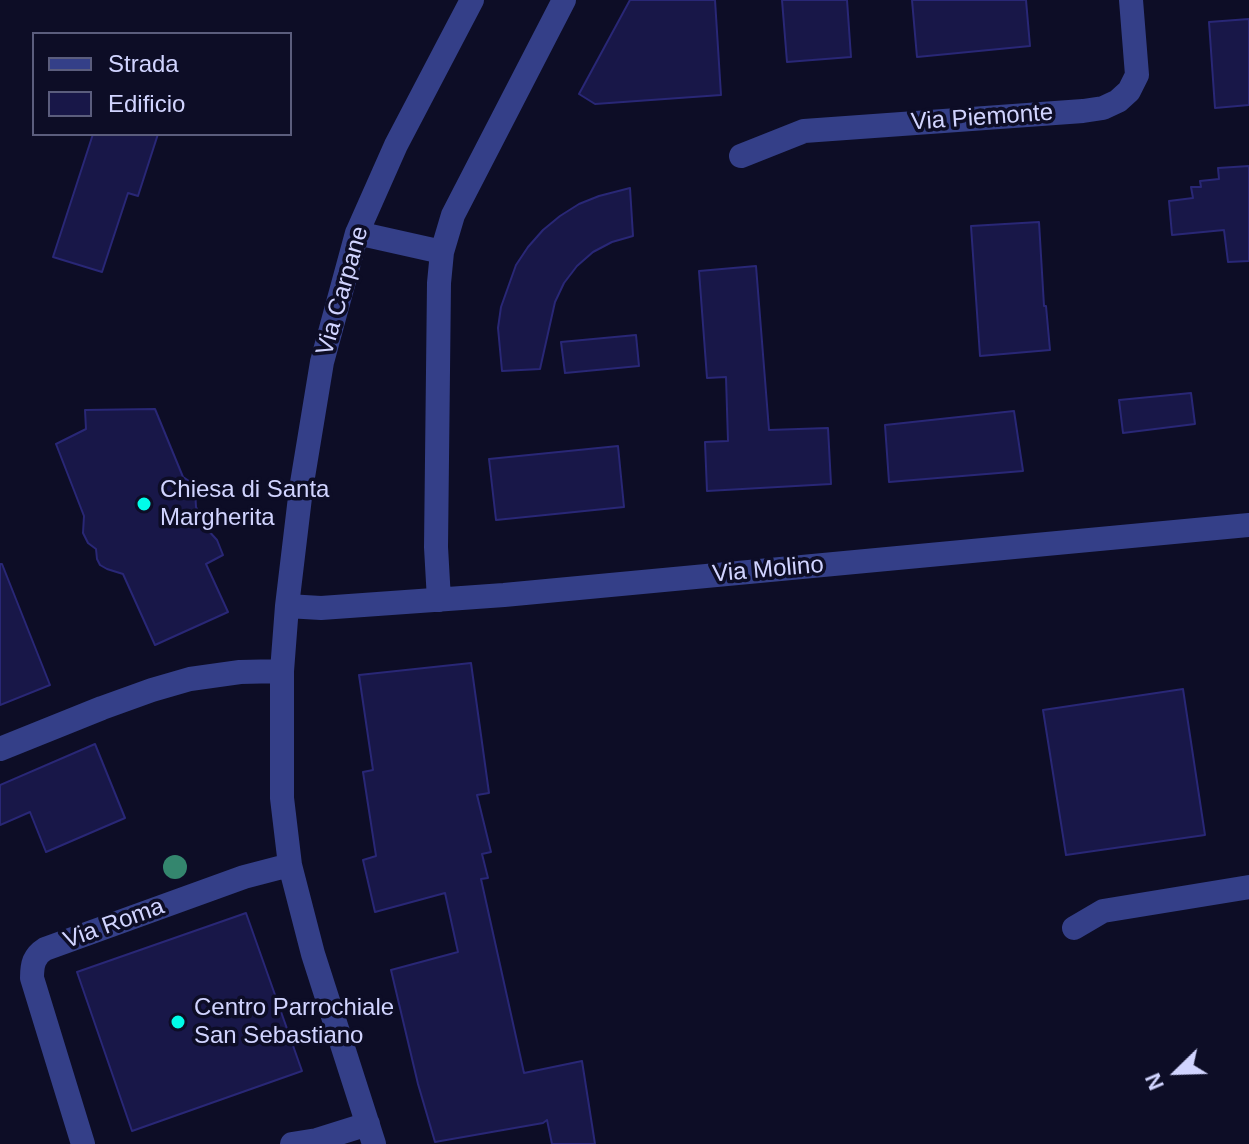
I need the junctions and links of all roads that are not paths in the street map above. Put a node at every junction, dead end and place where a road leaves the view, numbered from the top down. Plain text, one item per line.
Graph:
1 (472, 0) edge
2 (564, 0) edge
3 (1131, 0) edge
4 (741, 156) dead end
5 (357, 233) junction
6 (442, 252) junction
7 (1249, 525) edge
8 (439, 600) junction
9 (287, 606) junction
10 (282, 671) junction
11 (0, 749) edge
12 (290, 865) junction
13 (1249, 887) edge
14 (1074, 928) dead end
15 (371, 1134) edge
16 (83, 1144) edge
17 (292, 1144) edge

1 - 5 street, Via Carpane
2 - 6 street
3 - 4 street, Via Piemonte
5 - 6 street
5 - 9 street, Via Carpane
6 - 8 street
7 - 8 street, Via Molino
8 - 9 street, Via Molino
9 - 10 street
10 - 11 street
10 - 12 street
12 - 15 street
12 - 16 street, Via Roma
13 - 14 street
15 - 17 street

